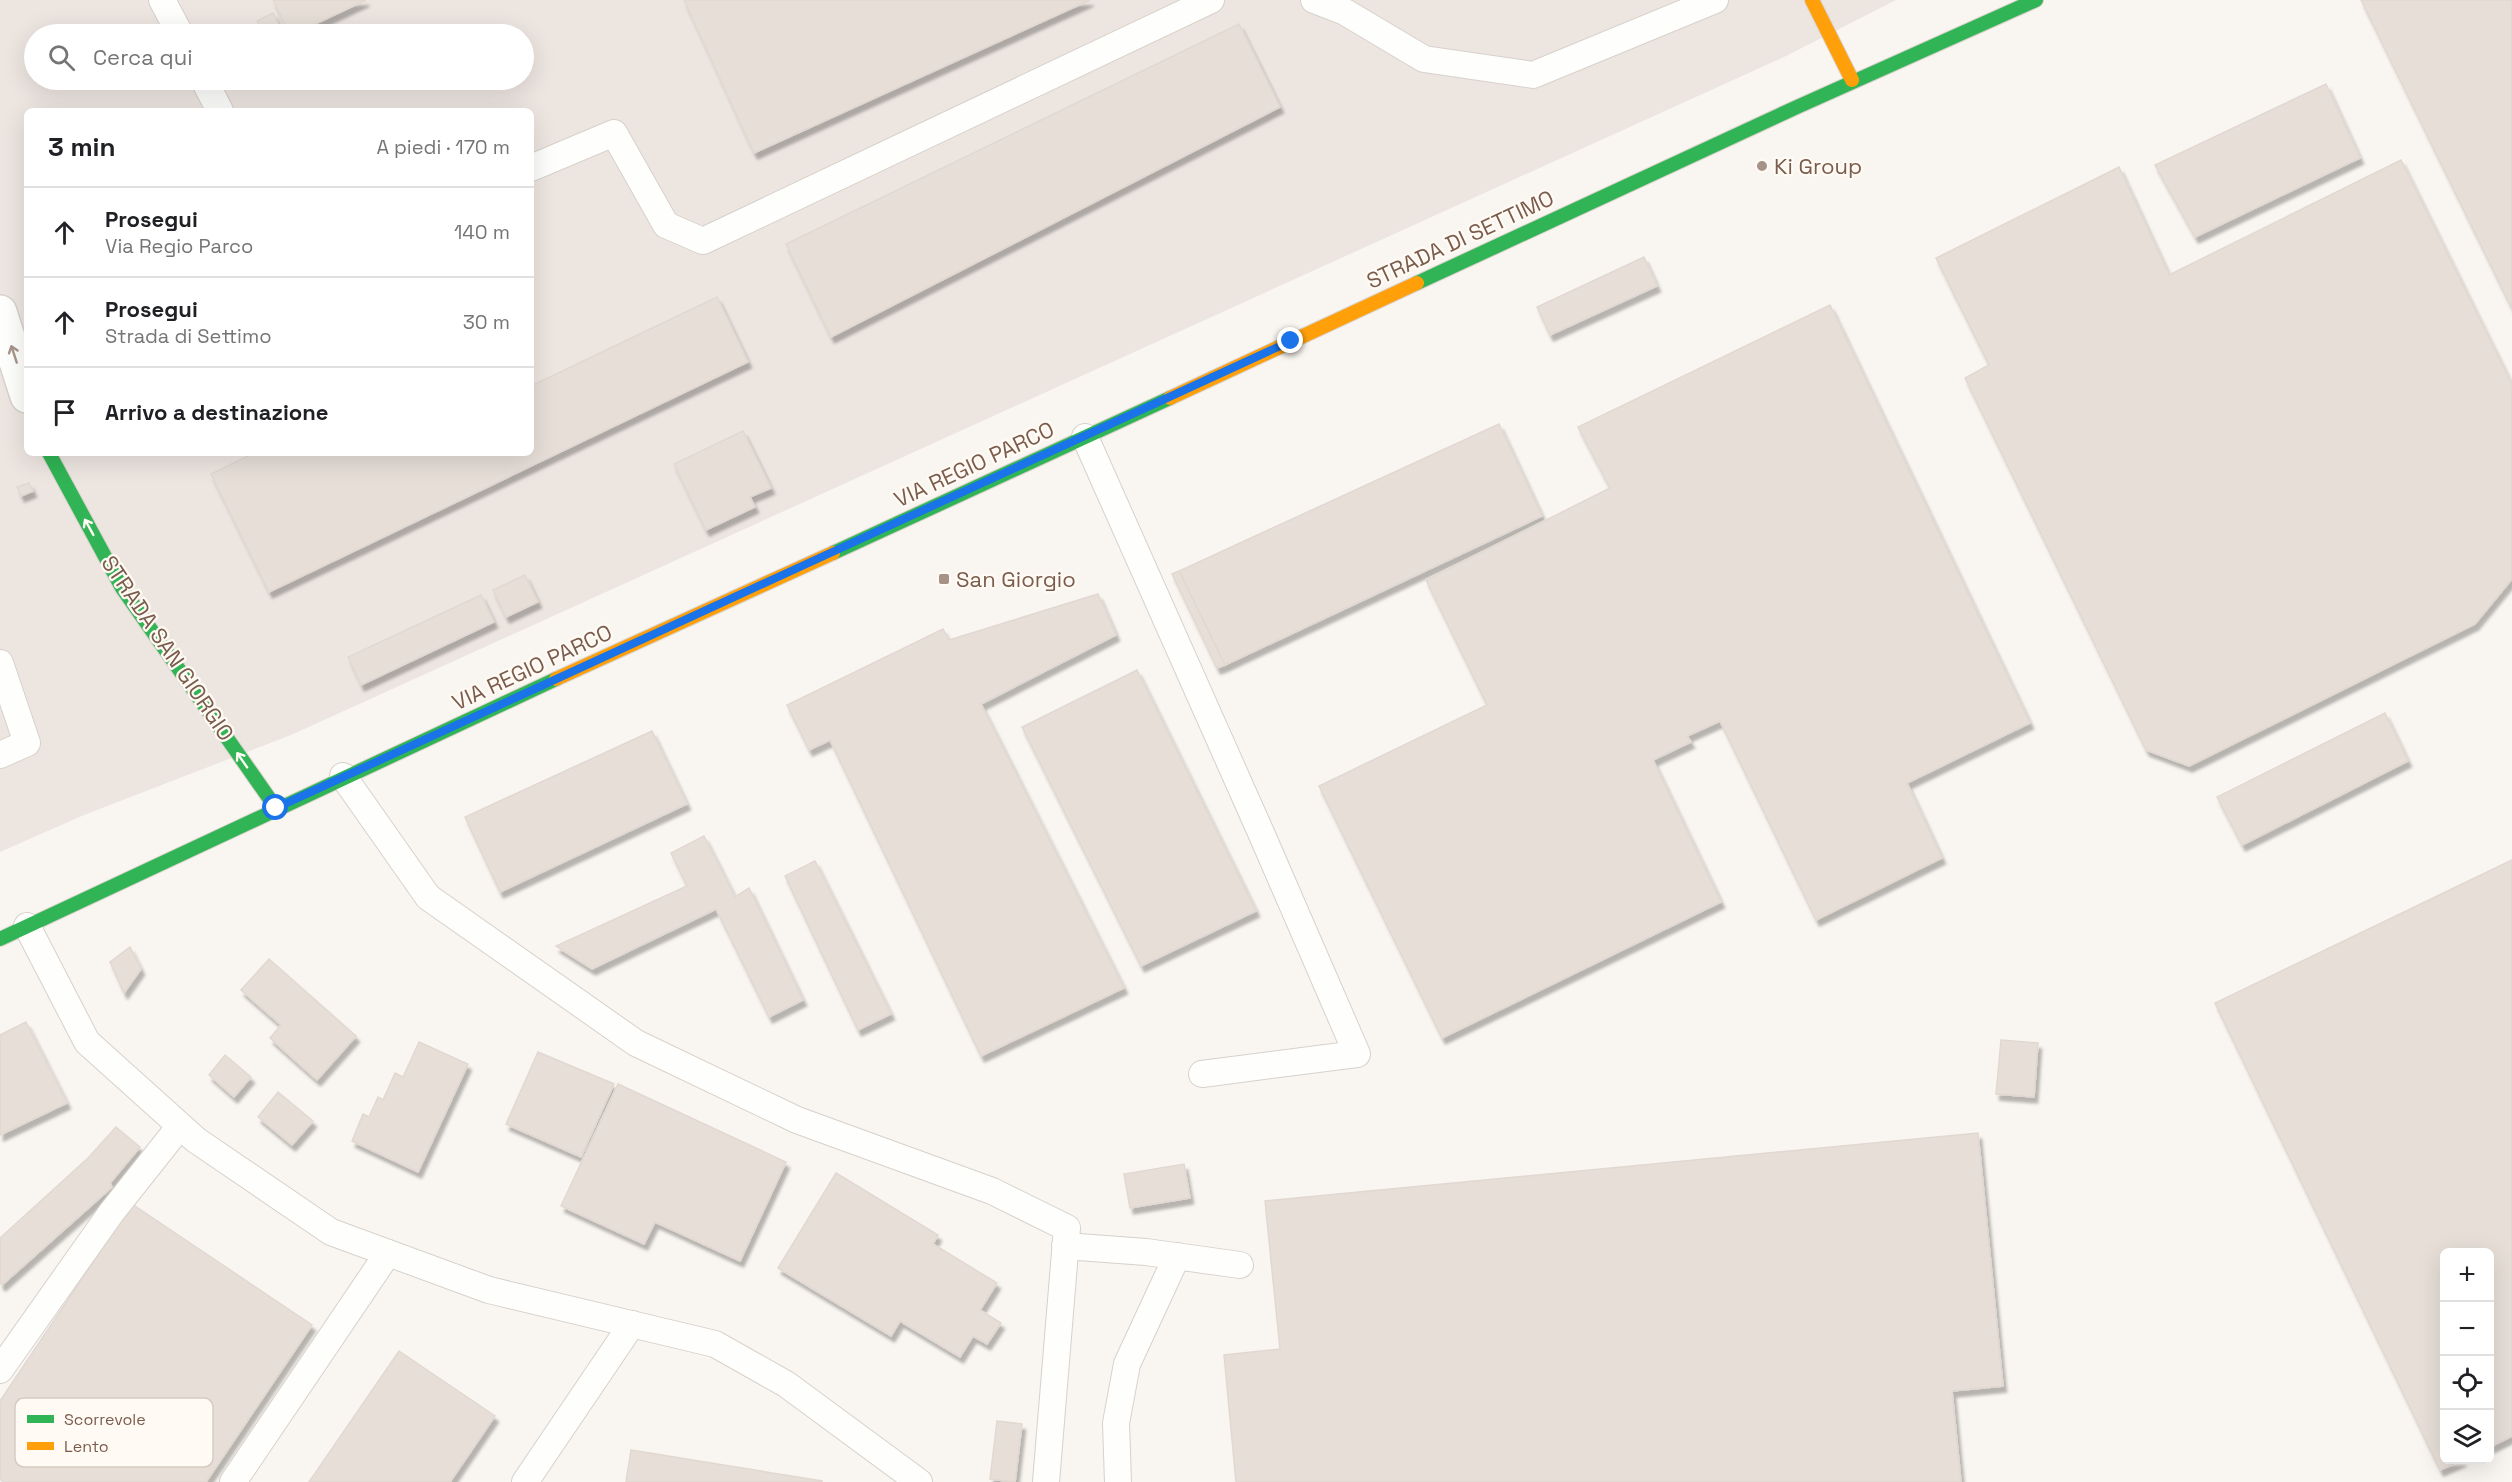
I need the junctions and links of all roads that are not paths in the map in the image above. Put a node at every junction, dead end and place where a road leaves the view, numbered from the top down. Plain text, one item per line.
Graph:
1 (162, 0) edge
2 (1211, 0) edge
3 (1314, 0) edge
4 (1715, 0) edge
5 (1812, 0) edge
6 (2036, 0) edge
7 (175, 24) edge
8 (1852, 80) junction
9 (209, 90) edge
10 (218, 108) edge
11 (534, 167) edge
12 (0, 312) edge
13 (24, 387) edge
14 (1085, 437) junction
15 (51, 456) edge
16 (0, 663) edge
17 (0, 755) edge
18 (343, 776) junction
19 (276, 808) junction
20 (27, 927) junction
21 (0, 939) edge
22 (1202, 1074) dead end
23 (180, 1126) junction
24 (1065, 1246) junction
25 (388, 1253) junction
26 (1177, 1256) junction
27 (1240, 1265) dead end
28 (632, 1324) junction
29 (0, 1370) edge
30 (233, 1482) edge
31 (525, 1482) edge
32 (919, 1482) edge
33 (1046, 1482) edge
34 (1118, 1482) edge

1 - 7 lane
2 - 11 lane
3 - 4 lane
5 - 8 street
6 - 8 street, STRADA DI SETTIMO
8 - 14 street, STRADA DI SETTIMO
9 - 10 lane
13 -> 12 street
14 - 18 street, VIA REGIO PARCO
14 - 22 lane
19 -> 15 street, STRADA SAN GIORGIO
16 - 17 lane
18 - 19 street, VIA REGIO PARCO
18 - 24 lane
19 - 20 street, VIA REGIO PARCO
20 - 21 street, VIA REGIO PARCO
20 - 23 lane
23 - 25 lane
23 - 29 lane
24 - 26 lane
24 - 33 lane
25 - 28 lane
25 - 30 lane
26 - 27 lane
26 - 34 lane
28 - 31 lane
28 - 32 lane

